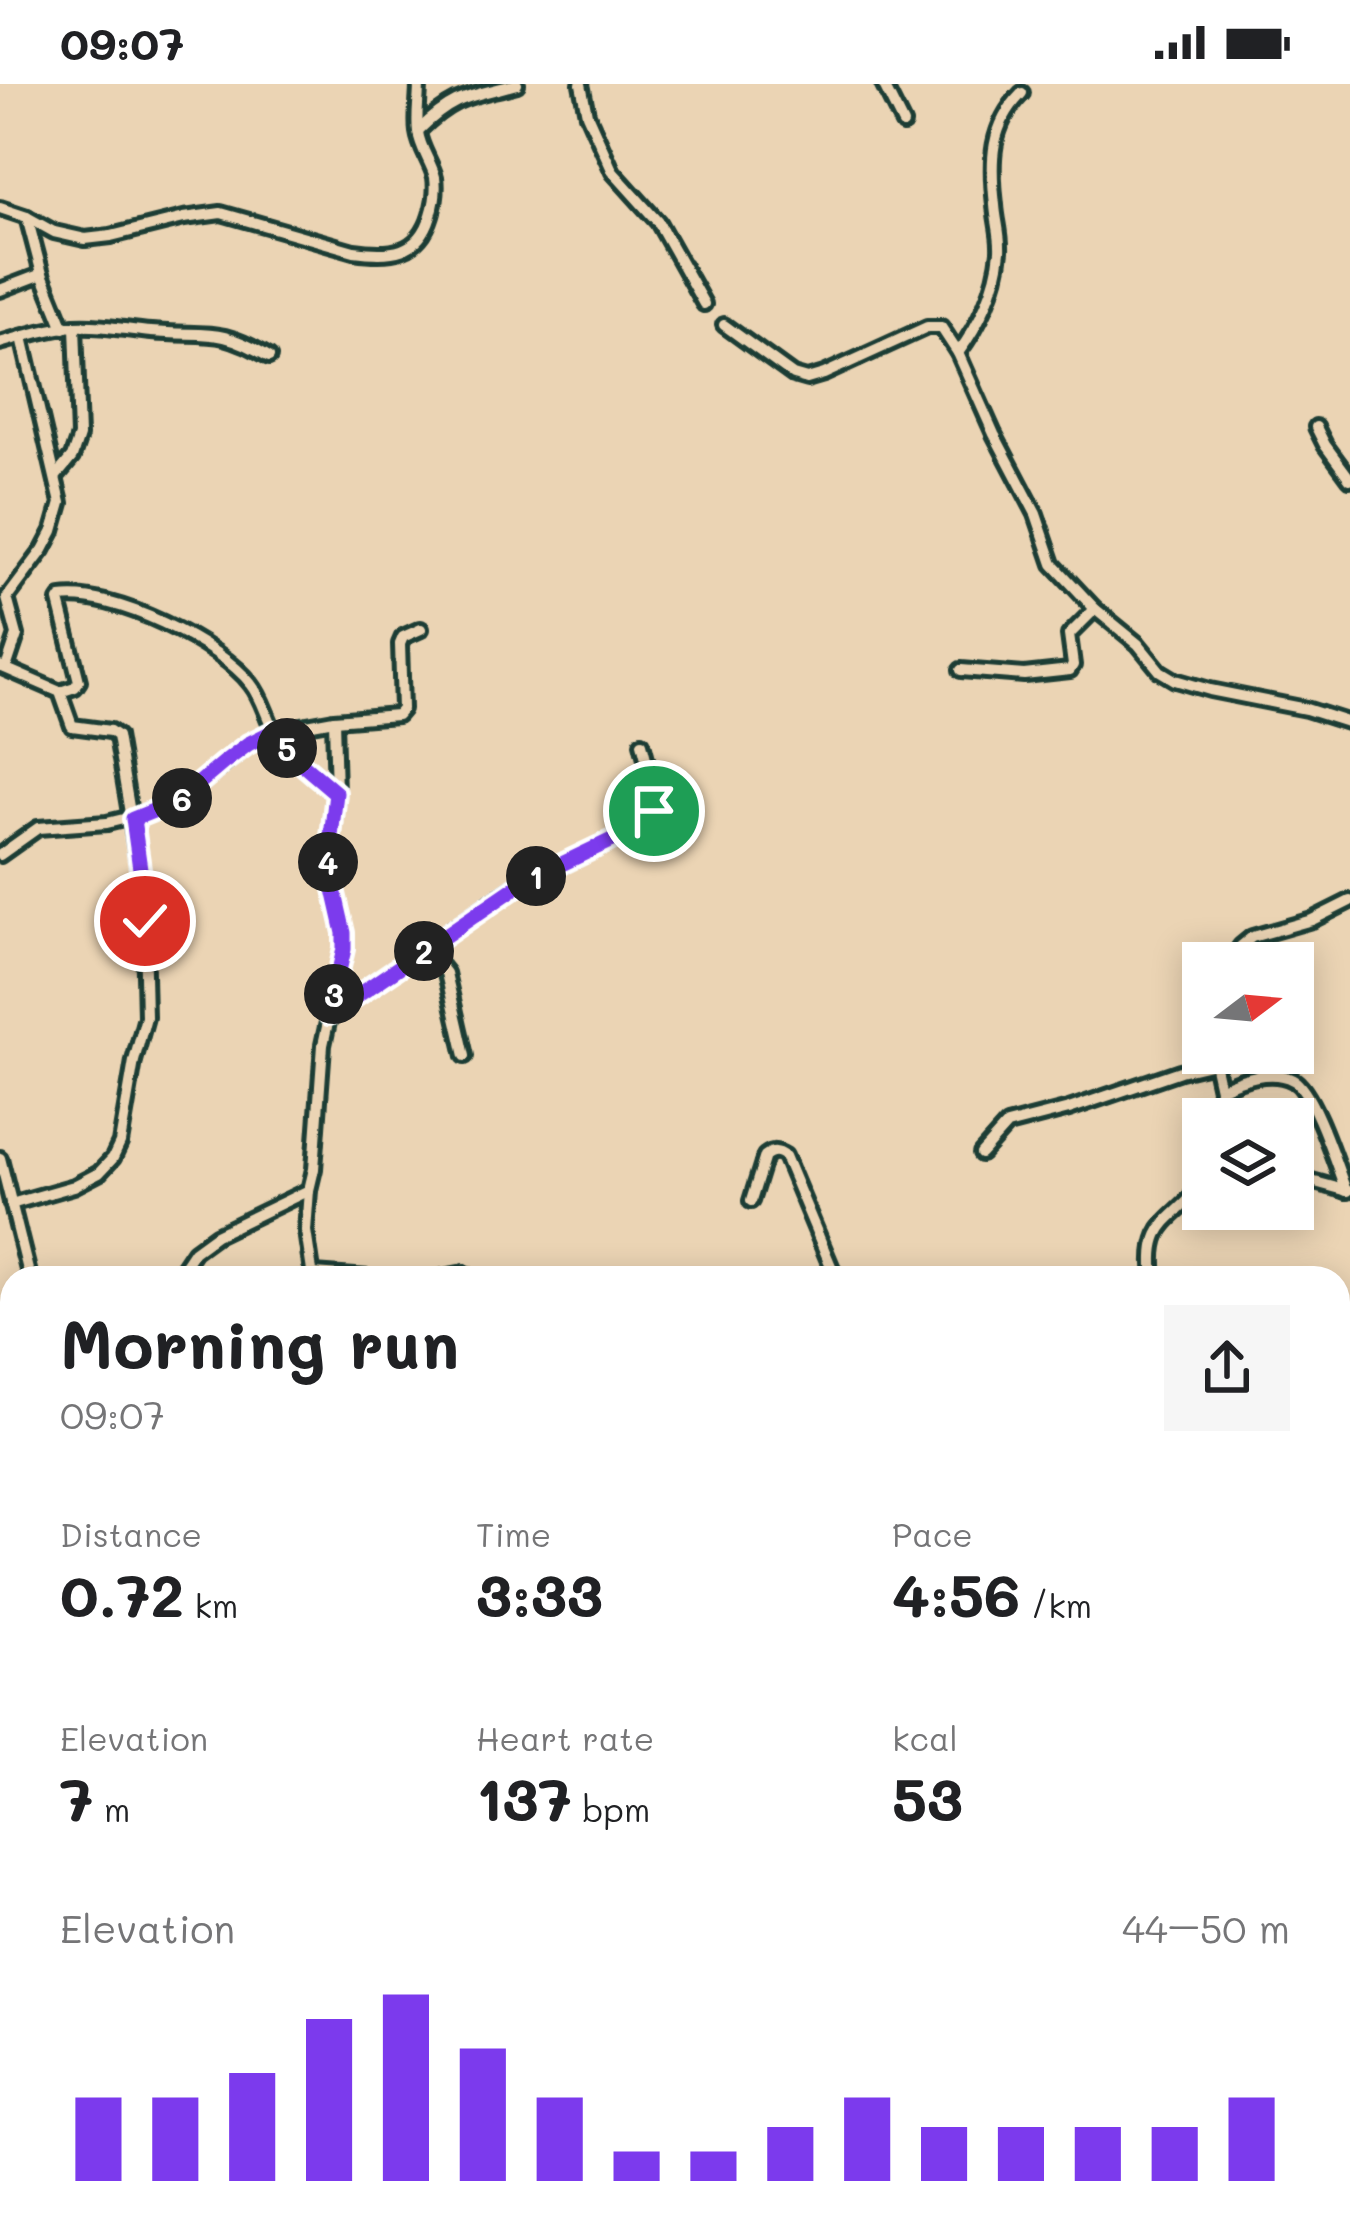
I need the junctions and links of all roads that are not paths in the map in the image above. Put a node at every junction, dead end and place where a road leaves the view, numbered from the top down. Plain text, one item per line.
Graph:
1 (419, 84) edge
2 (517, 84) edge
3 (581, 84) edge
4 (883, 84) edge
5 (1022, 93) dead end
6 (903, 124) dead end
7 (418, 131) junction
8 (0, 208) edge
9 (27, 217) junction
10 (54, 232) junction
11 (36, 249) junction
12 (42, 274) junction
13 (0, 290) edge
14 (704, 304) dead end
15 (724, 325) dead end
16 (70, 327) junction
17 (22, 337) junction
18 (0, 343) edge
19 (958, 353) junction
20 (269, 358) dead end
21 (1316, 427) dead end
22 (57, 475) junction
23 (1350, 479) edge
24 (1095, 609) junction
25 (421, 628) dead end
26 (3, 667) edge
27 (961, 670) dead end
28 (60, 692) junction
29 (334, 720) junction
30 (1350, 723) edge
31 (274, 731) junction
32 (642, 743) dead end
33 (336, 793) junction
34 (133, 819) junction
35 (0, 855) edge
36 (1350, 901) edge
37 (1336, 910) junction
38 (1350, 918) edge
39 (1247, 942) edge
40 (427, 950) junction
41 (329, 1015) junction
42 (465, 1056) dead end
43 (1182, 1068) edge
44 (1217, 1074) edge
45 (1220, 1089) junction
46 (1219, 1098) edge
47 (981, 1154) dead end
48 (0, 1159) edge
49 (1314, 1182) edge
50 (309, 1190) junction
51 (1348, 1191) edge
52 (751, 1201) dead end
53 (10, 1204) junction
54 (1182, 1206) edge
55 (27, 1266) edge
56 (184, 1266) edge
57 (312, 1266) edge
58 (831, 1266) edge
59 (1153, 1266) edge

1 - 7 street
2 - 7 street
3 - 14 street
4 - 6 street
5 - 19 street
7 - 10 street
8 - 9 street
9 - 10 street
9 - 11 street
10 - 11 street
11 - 12 street
12 - 13 street
12 - 16 street
15 - 19 street
16 - 17 street
16 - 20 street
16 - 22 street
17 - 18 street
17 - 22 street
19 - 24 street
21 - 23 street
22 - 26 street
24 - 27 street
24 - 30 street
25 - 29 street
26 - 28 street
28 - 31 street
28 - 34 street
29 - 31 street
29 - 33 street
31 - 33 street
31 - 34 street
32 - 40 street
33 - 41 street
34 - 35 street
34 - 53 street
36 - 37 street
37 - 38 street
37 - 39 street
40 - 41 street
40 - 42 street
41 - 50 street
43 - 47 street
44 - 45 street
45 - 46 street
45 - 51 street
48 - 53 street
49 - 51 street
50 - 56 street
50 - 57 street
52 - 58 street
53 - 55 street
54 - 59 street

